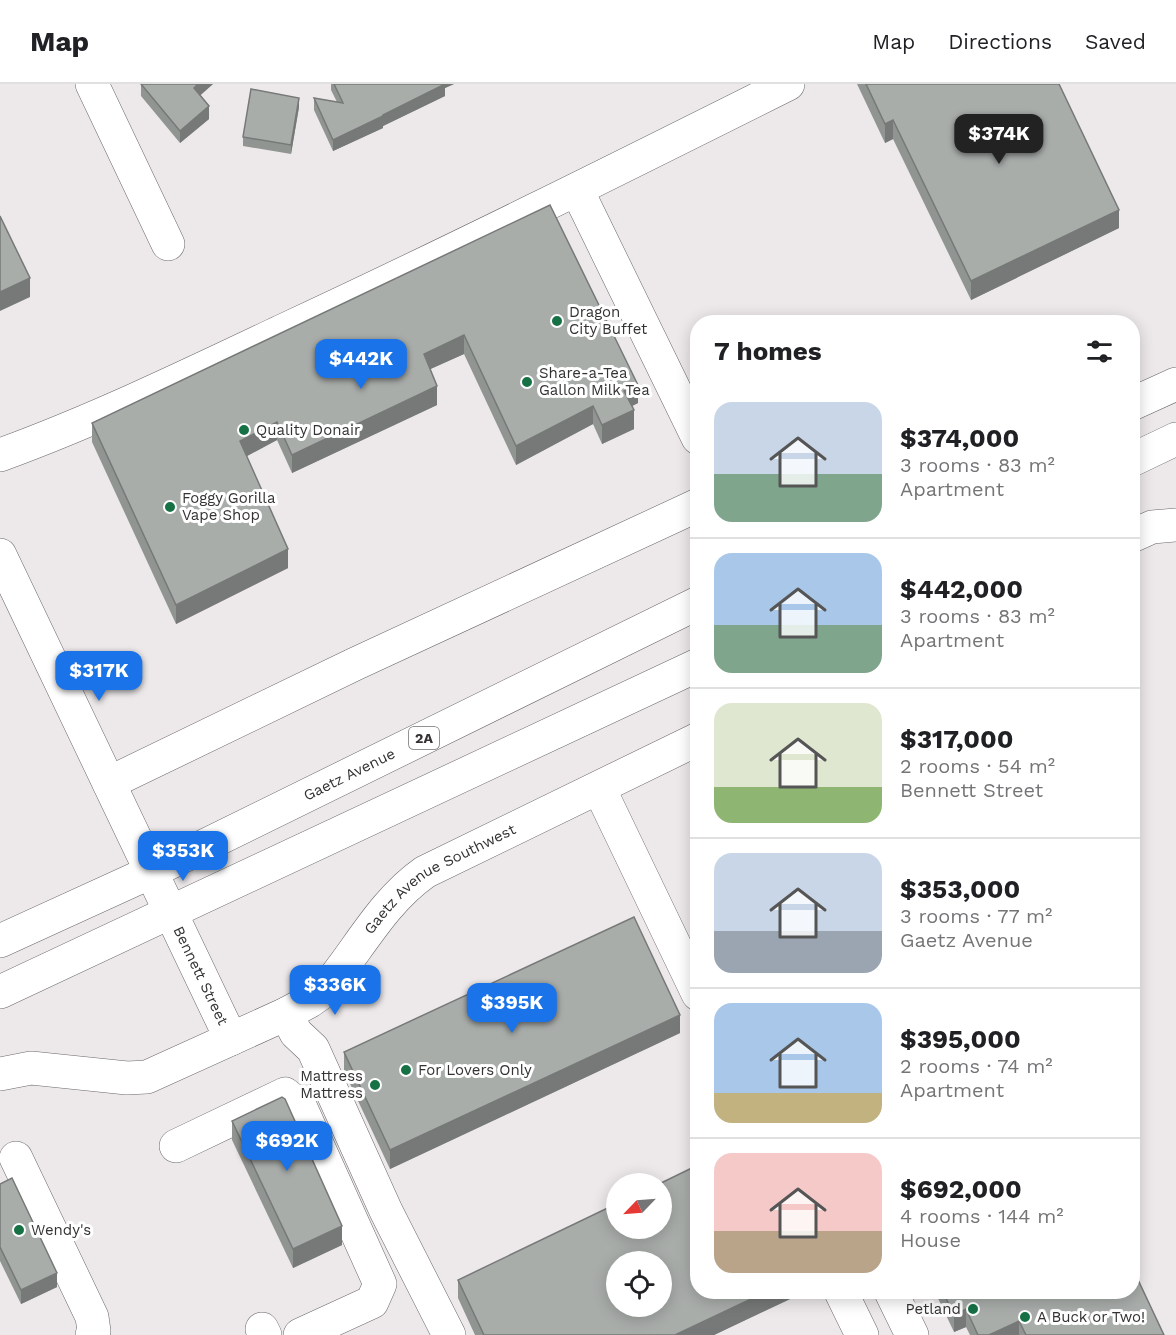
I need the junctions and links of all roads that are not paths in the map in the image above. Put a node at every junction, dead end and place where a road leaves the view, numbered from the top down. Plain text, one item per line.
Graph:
1 (92, 84) edge
2 (788, 84) edge
3 (577, 190) junction
4 (168, 244) dead end
5 (1176, 384) edge
6 (1140, 400) edge
7 (690, 422) edge
8 (1176, 439) edge
9 (0, 455) edge
10 (1140, 456) edge
11 (690, 509) edge
12 (1176, 525) edge
13 (1140, 533) edge
14 (0, 555) edge
15 (690, 607) edge
16 (690, 669) edge
17 (690, 743) edge
18 (109, 783) junction
19 (598, 788) junction
20 (151, 872) junction
21 (170, 914) junction
22 (0, 941) edge
23 (690, 978) edge
24 (0, 992) edge
25 (286, 1014) junction
26 (231, 1040) junction
27 (0, 1074) edge
28 (176, 1146) dead end
29 (16, 1158) dead end
30 (844, 1299) edge
31 (894, 1299) edge
32 (92, 1335) edge
33 (300, 1335) edge
34 (449, 1335) edge
35 (862, 1335) edge
36 (912, 1335) edge

1 - 4 main road
2 - 3 main road
3 - 7 main road
3 - 9 main road
5 - 6 main road
8 - 10 main road
11 - 18 main road
12 - 13 main road
14 - 18 main road
15 - 20 main road, Gaetz Avenue / 2A
16 - 21 main road
17 - 19 main road, Gaetz Avenue Southwest
18 - 20 main road
19 - 23 main road
19 - 25 main road, Gaetz Avenue Southwest
20 - 21 main road, Bennett Street
20 - 22 main road, Gaetz Avenue / 2A
21 - 24 main road
21 - 26 main road, Bennett Street
25 - 26 main road, Gaetz Avenue Southwest
25 - 34 main road
26 - 27 main road, Gaetz Avenue Southwest
28 - 33 main road
29 - 32 main road
30 - 35 main road
31 - 36 main road

